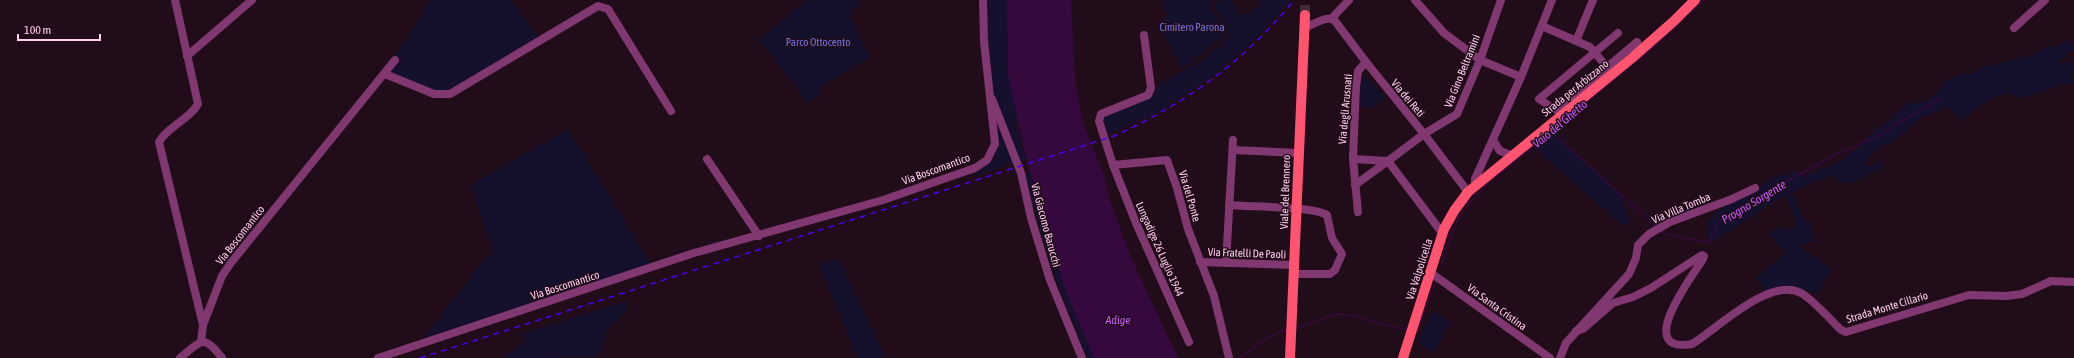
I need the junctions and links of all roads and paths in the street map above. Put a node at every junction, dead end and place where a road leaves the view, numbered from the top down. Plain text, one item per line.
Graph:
1 (175, 0) edge
2 (252, 0) edge
3 (983, 0) edge
4 (1349, 0) edge
5 (1415, 0) edge
6 (1500, 0) edge
7 (1552, 0) edge
8 (1593, 0) edge
9 (1695, 0) edge
10 (2045, 0) edge
11 (1305, 15) tunnel mouth
12 (1332, 18) junction
13 (1542, 26) junction
14 (1304, 28) junction
15 (2014, 28) dead end
16 (1618, 33) dead end
17 (1144, 35) dead end
18 (1576, 41) junction
19 (1637, 42) dead end
20 (1594, 52) junction
21 (187, 56) junction
22 (395, 60) dead end
23 (1480, 60) junction
24 (1366, 62) junction
25 (1607, 67) junction
26 (385, 74) junction
27 (1521, 77) junction
28 (990, 97) junction
29 (670, 111) dead end
30 (1424, 134) junction
31 (1233, 140) dead end
32 (1493, 140) junction
33 (1233, 150) junction
34 (1298, 153) junction
35 (1511, 155) junction
36 (707, 159) dead end
37 (1353, 159) junction
38 (1388, 162) junction
39 (1113, 166) junction
40 (1355, 185) junction
41 (1755, 188) dead end
42 (1472, 189) junction
43 (1229, 205) junction
44 (1296, 209) junction
45 (1358, 212) dead end
46 (1443, 234) junction
47 (759, 236) junction
48 (1200, 262) junction
49 (1226, 263) junction
50 (1294, 269) junction
51 (1431, 273) junction
52 (2074, 282) edge
53 (203, 325) junction
54 (1576, 331) junction
55 (200, 342) junction
56 (1189, 342) dead end
57 (1228, 356) edge
58 (180, 358) edge
59 (222, 358) edge
60 (378, 358) edge
61 (1082, 358) edge
62 (1290, 358) edge
63 (1403, 358) edge
64 (1550, 358) edge
65 (1560, 358) edge

1 - 21 street, Via Boscomantico
2 - 21 street
3 - 28 street, Via Boscomantico
4 - 12 street
5 - 23 street
6 - 23 street, Via Gino Beltramini
7 - 13 street, Via Valpolicella
8 - 18 street
9 - 35 main road, Strada per Arbizzano
10 - 15 street
11 - 14 main road, Viale del Brennero
12 - 14 street
12 - 24 street, Via dei Reti
13 - 18 street
13 - 27 street, Via Valpolicella
14 - 34 main road, Viale del Brennero
16 - 20 street
17 - 39 street
18 - 20 street
19 - 25 street
20 - 25 street
20 - 25 street
21 - 53 street, Via Boscomantico
22 - 26 street, Via Boscomantico
23 - 27 street
23 - 30 street, Via Gino Beltramini
24 - 30 street, Via dei Reti
24 - 37 street, Via degli Arusnati
26 - 29 street
26 - 53 street, Via Boscomantico
27 - 32 street, Via Valpolicella
28 - 47 street, Via Boscomantico
28 - 61 street, Via Giacomo Barucchi
30 - 38 street
30 - 42 street, Via dei Reti
31 - 33 street
32 - 35 street
32 - 42 street, Via Valpolicella
33 - 34 street
33 - 43 street
34 - 44 main road, Viale del Brennero
35 - 42 main road, Strada per Arbizzano
36 - 47 street
37 - 38 street, Via degli Arusnati
37 - 40 street, Via degli Arusnati
38 - 40 street
38 - 46 street
39 - 48 street, Via del Ponte
39 - 56 street, Lungadige 26 Luglio 1944
40 - 45 street, Via degli Arusnati
41 - 54 street, Via Villa Tomba
42 - 46 main road, Via Valpolicella
43 - 44 street
43 - 49 street
44 - 50 main road, Viale del Brennero
44 - 50 street, Via Fratelli De Paoli
46 - 51 main road, Via Valpolicella
47 - 60 street, Via Boscomantico
48 - 49 street, Via Fratelli De Paoli
48 - 57 street, Via del Ponte
49 - 50 street, Via Fratelli De Paoli
50 - 62 main road, Viale del Brennero
51 - 63 main road, Via Valpolicella
51 - 64 street, Via Santa Cristina
52 - 54 street, Strada Monte Cillario
53 - 55 street, Via Boscomantico
54 - 65 street, Via Villa Tomba
55 - 58 street
55 - 59 street

